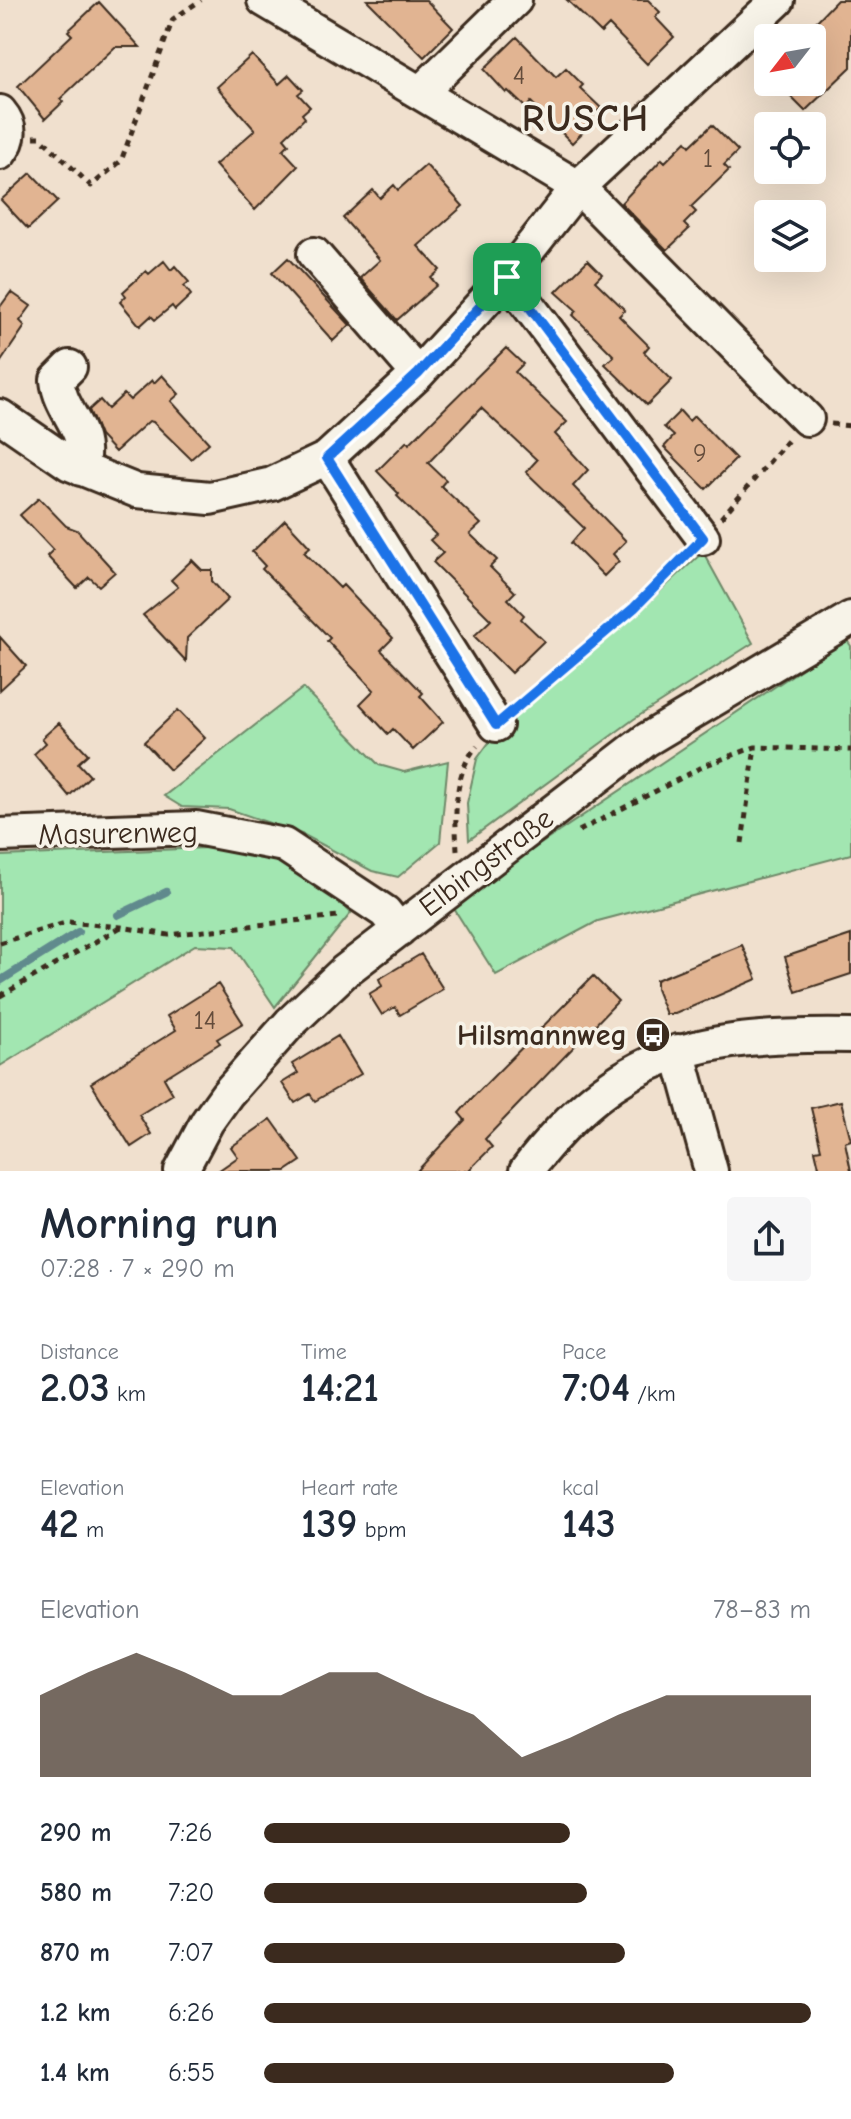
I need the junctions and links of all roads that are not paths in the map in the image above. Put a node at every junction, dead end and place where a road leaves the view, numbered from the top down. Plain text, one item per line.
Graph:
1 (264, 0) edge
2 (515, 0) edge
3 (778, 0) edge
4 (421, 92) junction
5 (578, 187) junction
6 (314, 254) dead end
7 (507, 277) junction
8 (70, 367) dead end
9 (418, 374) junction
10 (0, 416) edge
11 (807, 419) road end
12 (327, 458) junction
13 (81, 469) junction
14 (703, 538) road end
15 (851, 618) edge
16 (496, 725) road end
17 (0, 835) edge
18 (399, 930) junction
19 (851, 1036) edge
20 (678, 1051) junction
21 (181, 1171) edge
22 (526, 1171) edge
23 (711, 1171) edge

1 - 4 street
2 - 4 street
3 - 5 street
4 - 5 street
5 - 7 street
5 - 11 street
6 - 9 street
7 - 9 street
7 - 14 street
8 - 13 street
9 - 12 street
10 - 13 street
12 - 13 street
12 - 16 street
15 - 18 street, Elbingstraße
17 - 18 street, Masurenweg
18 - 21 street, Elbingstraße
19 - 20 street
20 - 22 street
20 - 23 street

